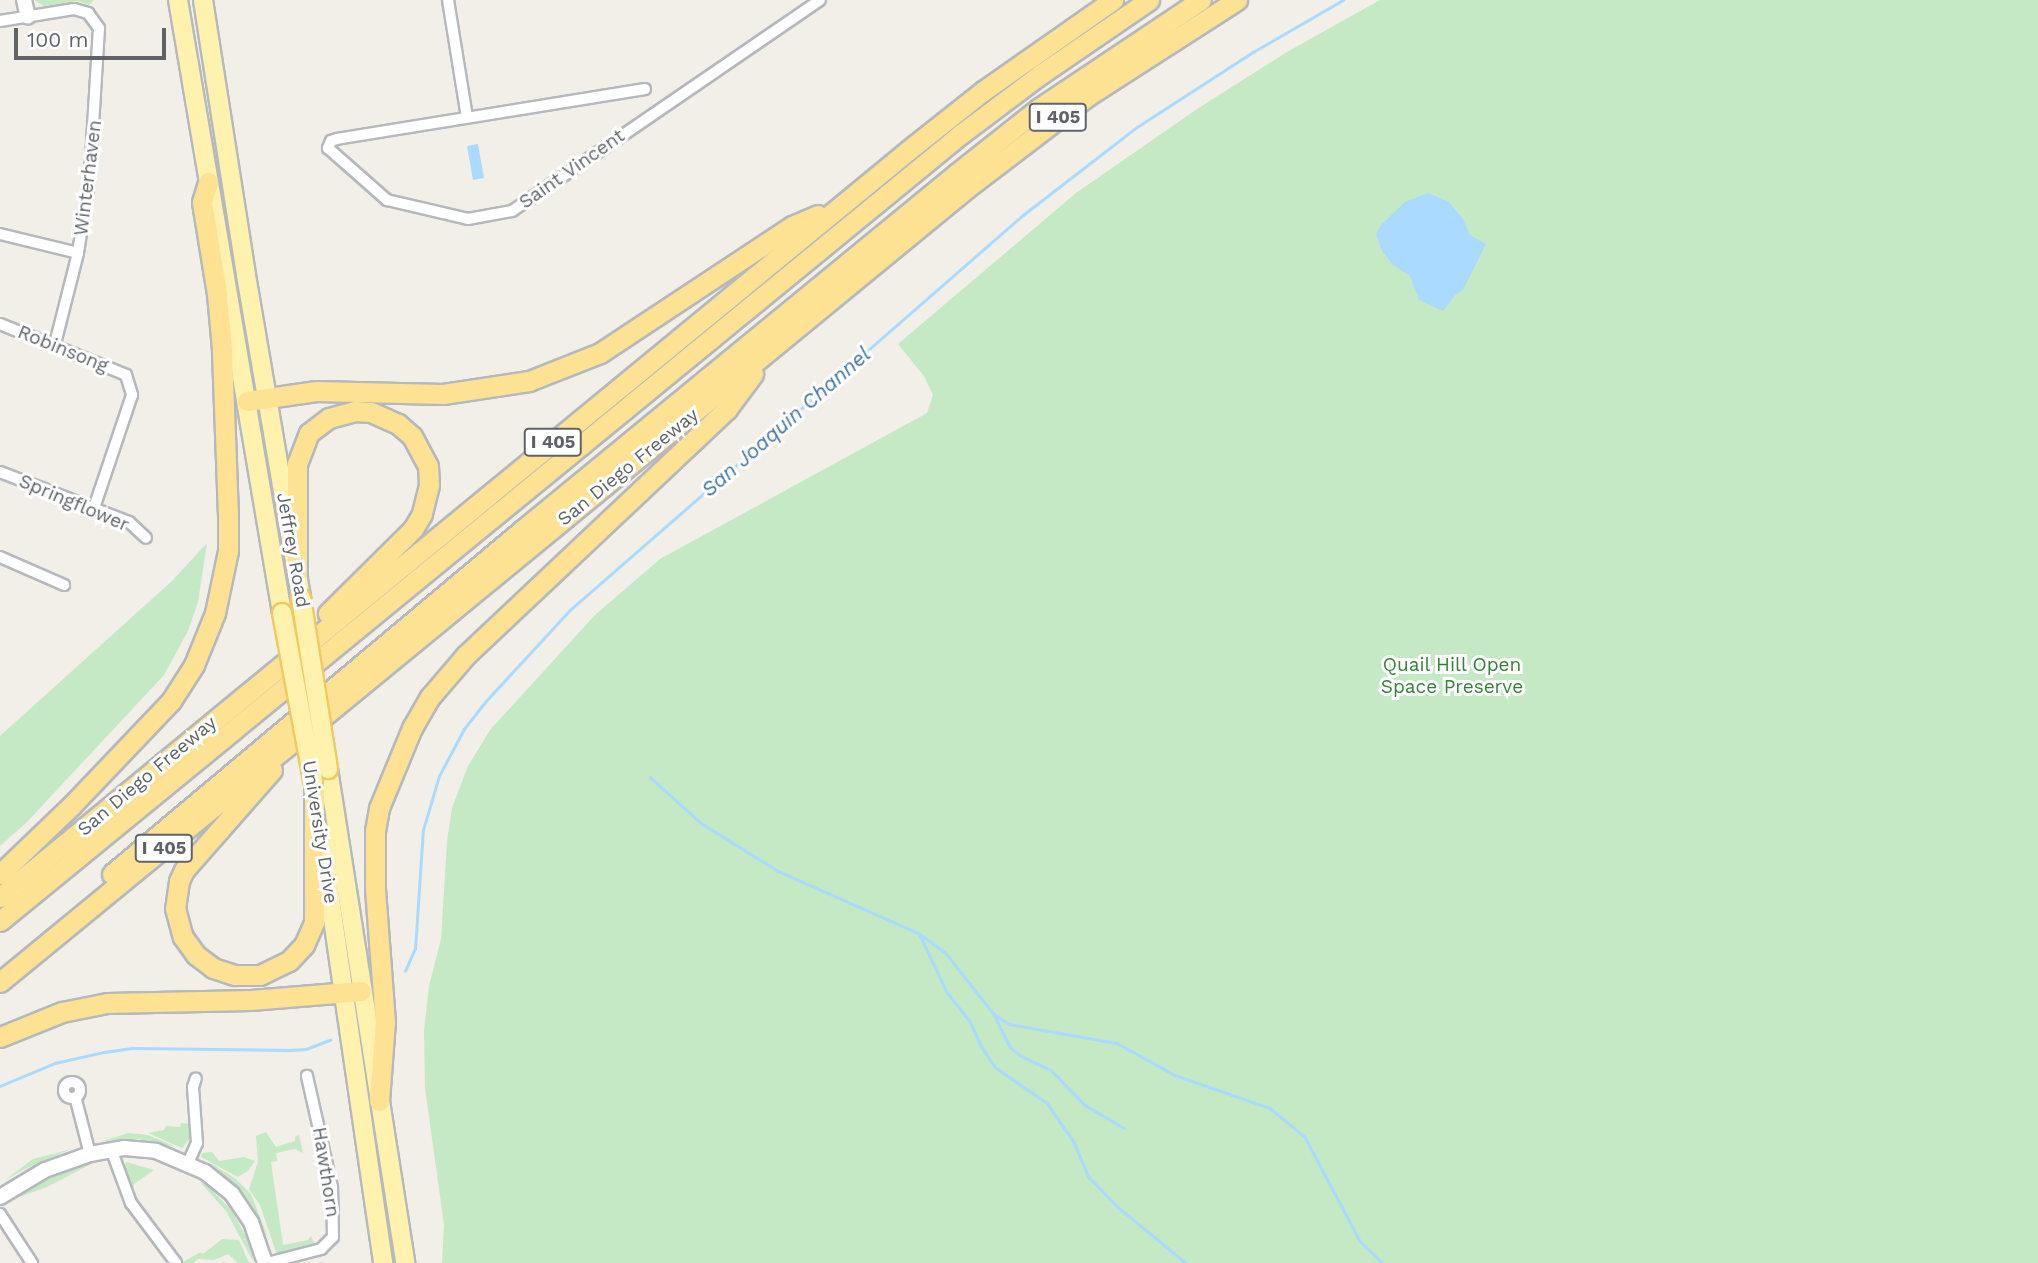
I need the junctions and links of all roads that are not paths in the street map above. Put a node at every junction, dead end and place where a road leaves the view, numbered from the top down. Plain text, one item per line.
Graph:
1 (24, 0) edge
2 (178, 0) edge
3 (203, 0) edge
4 (449, 0) edge
5 (820, 0) edge
6 (1113, 0) edge
7 (1149, 0) edge
8 (1201, 0) edge
9 (1237, 0) edge
10 (28, 17) junction
11 (0, 21) edge
12 (645, 89) dead end
13 (467, 117) junction
14 (208, 182) junction
15 (842, 204) junction
16 (0, 234) edge
17 (78, 253) junction
18 (0, 324) edge
19 (55, 344) junction
20 (773, 348) junction
21 (257, 400) junction
22 (0, 472) edge
23 (94, 508) junction
24 (146, 538) dead end
25 (0, 557) edge
26 (297, 572) junction
27 (65, 585) dead end
28 (264, 679) junction
29 (295, 742) junction
30 (313, 785) junction
31 (0, 874) edge
32 (0, 897) edge
33 (0, 920) edge
34 (33, 954) junction
35 (0, 982) edge
36 (352, 992) junction
37 (0, 1037) edge
38 (307, 1076) dead end
39 (196, 1078) dead end
40 (76, 1100) dead end
41 (379, 1101) junction
42 (111, 1149) junction
43 (90, 1154) junction
44 (188, 1163) junction
45 (0, 1197) edge
46 (0, 1214) edge
47 (32, 1263) edge
48 (176, 1263) edge
49 (266, 1263) edge
50 (383, 1263) edge
51 (405, 1263) edge

1 - 10 street
2 - 14 main road, Jeffrey Road
3 - 21 main road, Jeffrey Road
4 - 13 street
5 - 13 street, Saint Vincent
6 - 15 highway, San Diego Freeway / I 405
7 - 33 highway
8 - 34 highway, San Diego Freeway
9 - 20 highway, San Diego Freeway / I 405
10 - 11 street
10 - 17 street, Winterhaven
12 - 13 street, Saint Vincent
14 - 21 main road, Jeffrey Road
14 - 31 highway
15 - 21 highway
15 - 28 highway, San Diego Freeway / I 405
16 - 17 street
17 - 19 street, Winterhaven
18 - 19 street, Robinsong
19 - 23 street, Robinsong
20 - 29 highway, San Diego Freeway / I 405
20 - 41 highway
21 - 26 main road, Jeffrey Road
21 - 30 main road, University Drive, bridge
22 - 23 street, Springflower
23 - 24 street, Springflower
25 - 27 street
26 - 28 highway
26 - 36 main road, Jeffrey Road, bridge
28 - 32 highway, San Diego Freeway / I 405
29 - 30 highway
29 - 34 highway, San Diego Freeway / I 405
30 - 36 main road, University Drive
34 - 35 highway, San Diego Freeway / I 405
36 - 37 highway
36 - 41 main road, Jeffrey Road
36 - 50 main road, University Drive
38 - 49 street, Hawthorn
39 - 44 street
40 - 43 street
41 - 51 main road
42 - 43 street
42 - 44 street
42 - 48 street
43 - 45 street
44 - 49 street
46 - 47 street

